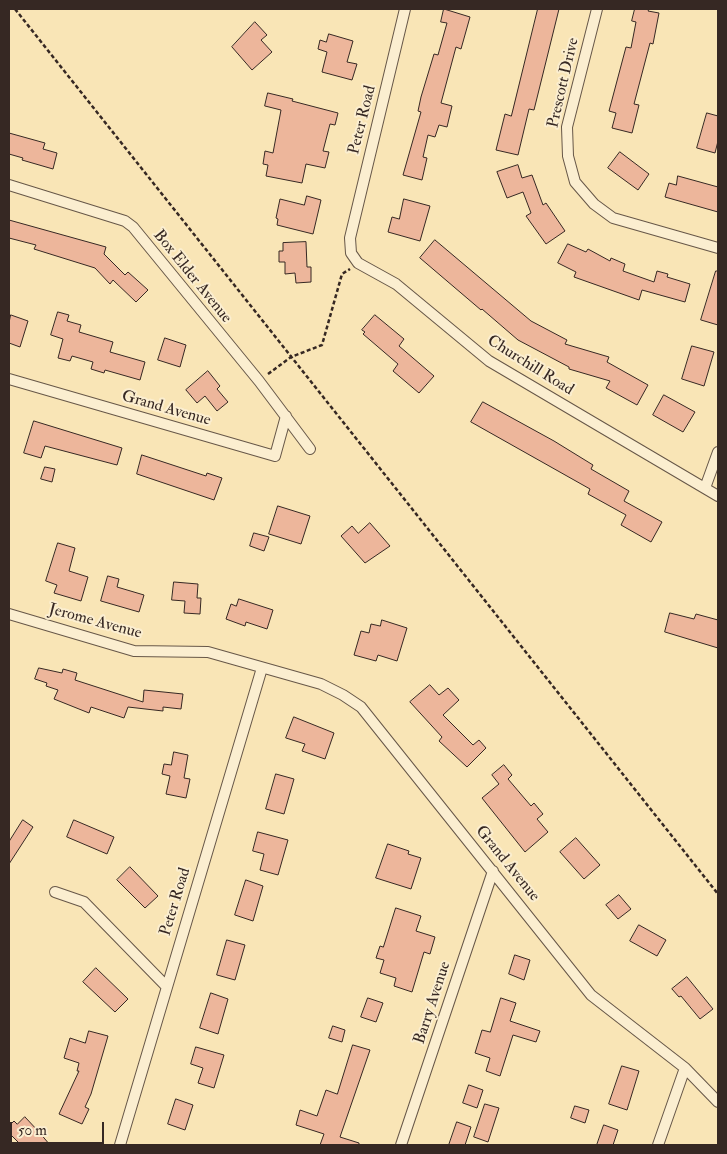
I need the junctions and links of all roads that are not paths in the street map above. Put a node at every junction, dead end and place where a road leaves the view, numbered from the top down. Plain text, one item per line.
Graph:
1 (405, 9) edge
2 (597, 9) edge
3 (9, 185) edge
4 (718, 248) edge
5 (358, 264) joint
6 (9, 379) edge
7 (286, 416) junction
8 (310, 449) dead end
9 (718, 452) edge
10 (705, 488) junction
11 (718, 496) edge
12 (9, 614) edge
13 (262, 668) junction
14 (493, 871) junction
15 (55, 892) dead end
16 (167, 987) junction
17 (685, 1068) junction
18 (718, 1102) edge
19 (120, 1145) edge
20 (401, 1145) edge
21 (658, 1145) edge

1 - 5 street, Peter Road
2 - 4 street, Prescott Drive
3 - 7 street, Box Elder Avenue
5 - 10 street, Churchill Road
6 - 7 street, Grand Avenue
7 - 8 street, Box Elder Avenue
9 - 10 street
10 - 11 street, Churchill Road
12 - 13 street, Jerome Avenue
13 - 14 street, Grand Avenue
13 - 16 street, Peter Road
14 - 17 street, Grand Avenue
14 - 20 street, Barry Avenue
15 - 16 street
16 - 19 street, Peter Road
17 - 18 street, Grand Avenue
17 - 21 street

